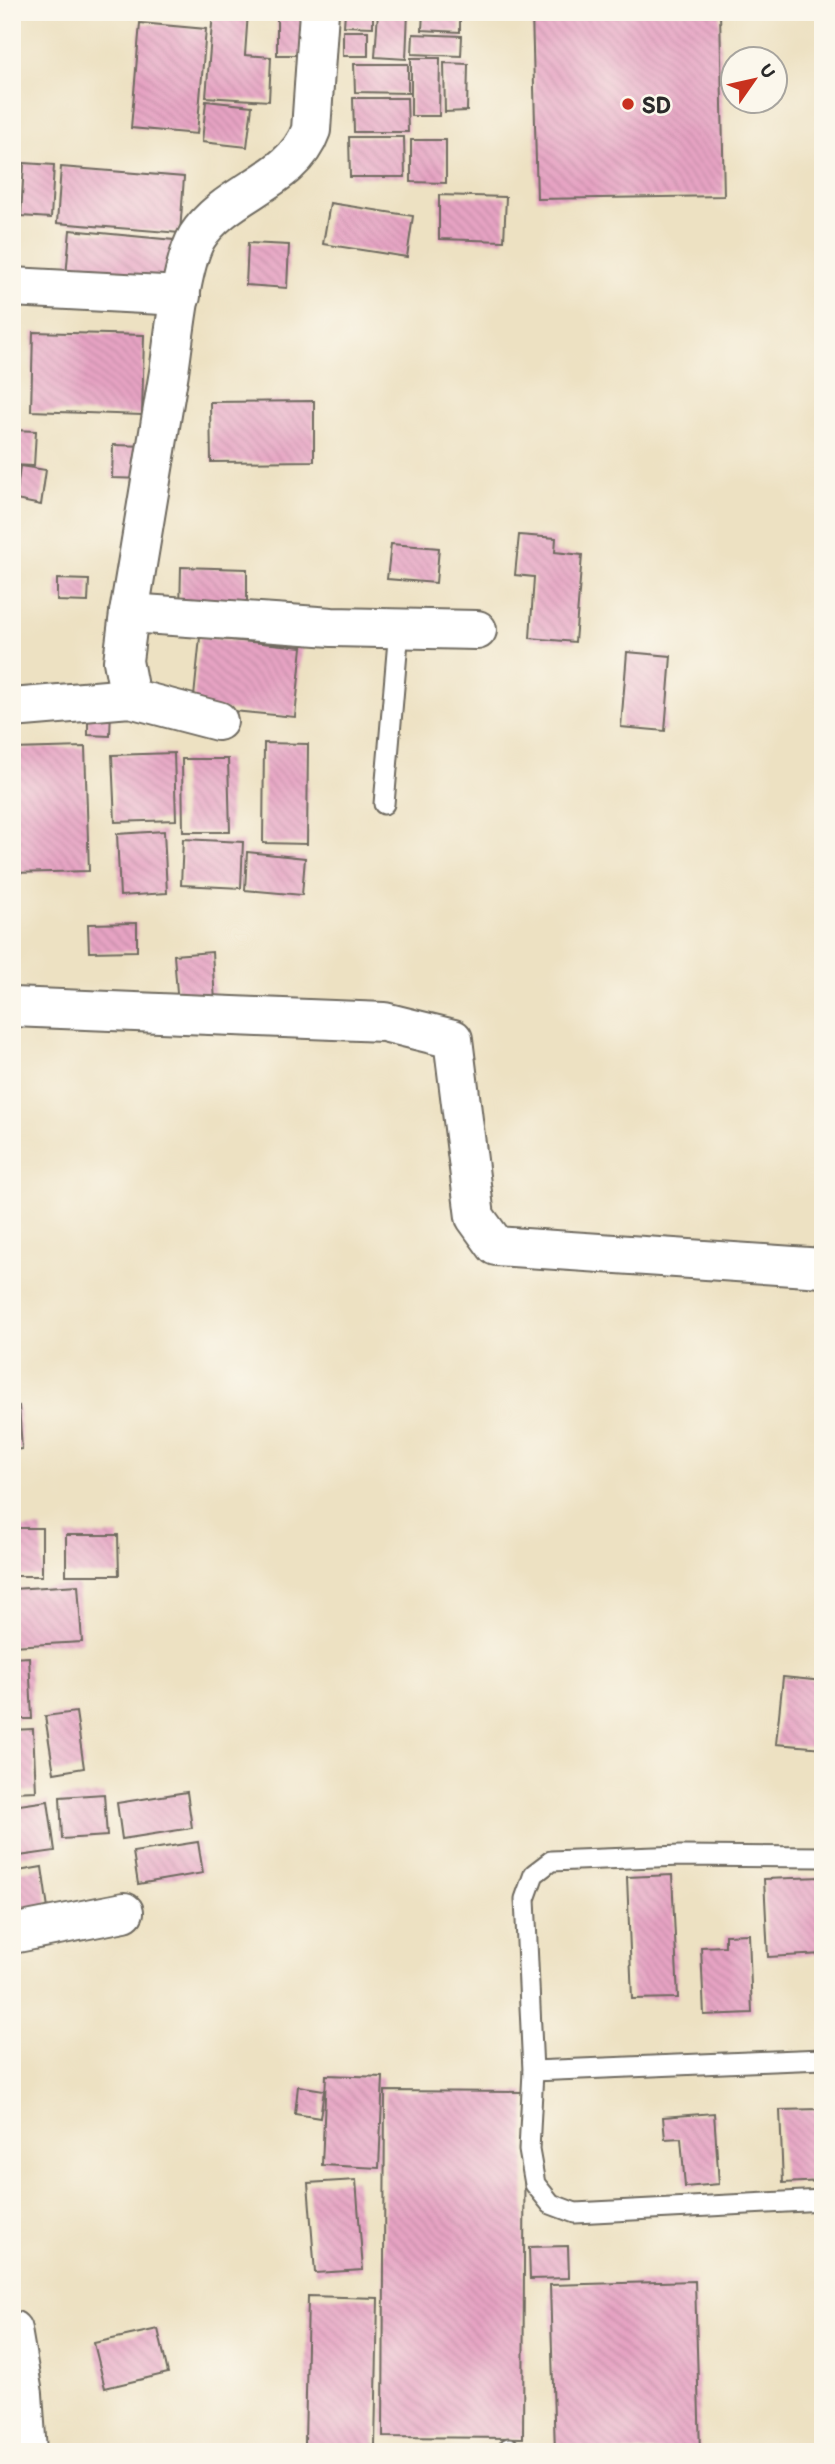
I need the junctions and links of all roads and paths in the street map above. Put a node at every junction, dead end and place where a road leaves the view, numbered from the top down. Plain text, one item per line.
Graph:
1 (319, 12) edge
2 (12, 287) edge
3 (181, 296) junction
4 (129, 613) junction
5 (399, 629) junction
6 (477, 630) dead end
7 (130, 698) junction
8 (12, 708) edge
9 (218, 721) dead end
10 (384, 804) dead end
11 (12, 1007) edge
12 (823, 1268) edge
13 (823, 1857) edge
14 (124, 1912) dead end
15 (12, 1934) edge
16 (823, 2059) edge
17 (533, 2071) junction
18 (823, 2200) edge
19 (12, 2330) edge
20 (27, 2452) edge

1 - 3 street
2 - 3 street
3 - 4 street
4 - 5 street
4 - 7 street
5 - 6 street
5 - 10 lane
7 - 8 street
7 - 9 street
11 - 12 street
13 - 17 lane
14 - 15 street
16 - 17 lane
17 - 18 lane
19 - 20 street

